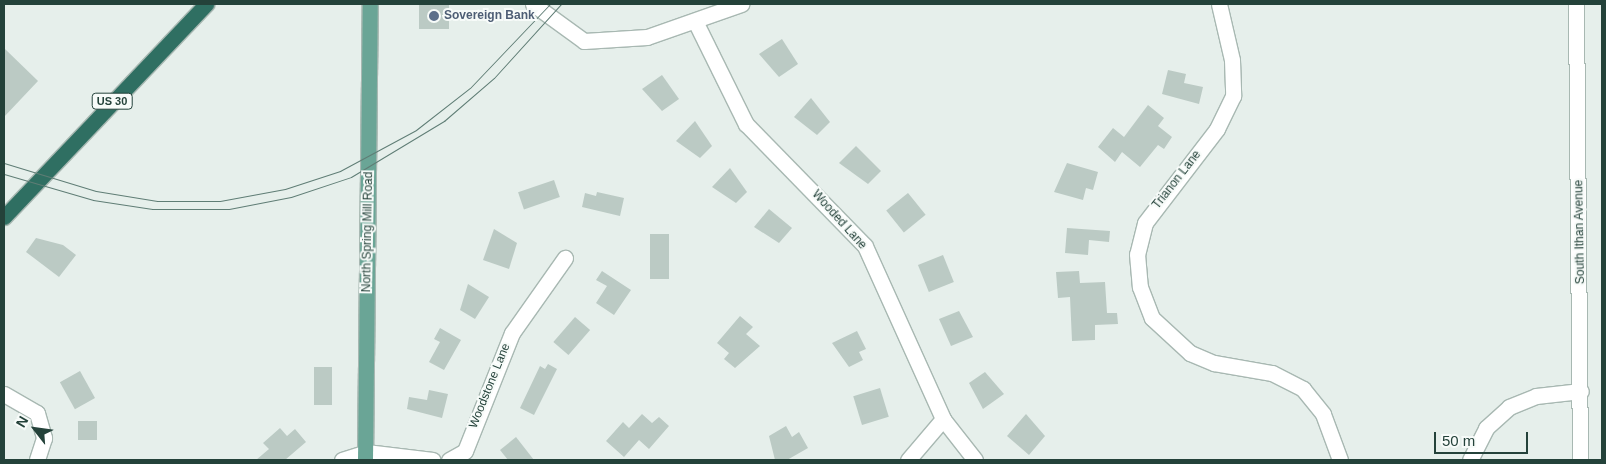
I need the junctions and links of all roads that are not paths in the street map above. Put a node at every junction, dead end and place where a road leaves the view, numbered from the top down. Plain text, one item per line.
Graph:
1 (206, 4) edge
2 (370, 4) edge
3 (533, 4) edge
4 (708, 4) edge
5 (741, 4) edge
6 (1219, 4) edge
7 (1576, 4) edge
8 (695, 21) junction
9 (4, 217) edge
10 (565, 258) dead end
11 (1581, 391) junction
12 (4, 394) edge
13 (943, 419) junction
14 (365, 456) edge
15 (36, 460) edge
16 (342, 460) edge
17 (433, 460) edge
18 (449, 460) edge
19 (908, 460) edge
20 (975, 460) edge
21 (1340, 460) edge
22 (1470, 460) edge
23 (1580, 460) edge

1 - 9 highway, US 30
2 - 14 main road, North Spring Mill Road
3 - 8 street
4 - 8 street
5 - 8 street
6 - 21 street, Trianon Lane
7 - 11 street, South Ithan Avenue
8 - 13 street, Wooded Lane
10 - 18 street, Woodstone Lane
11 - 22 street
11 - 23 street, South Ithan Avenue
12 - 15 street
13 - 19 street
13 - 20 street, Wooded Lane
14 - 16 street
14 - 17 street

